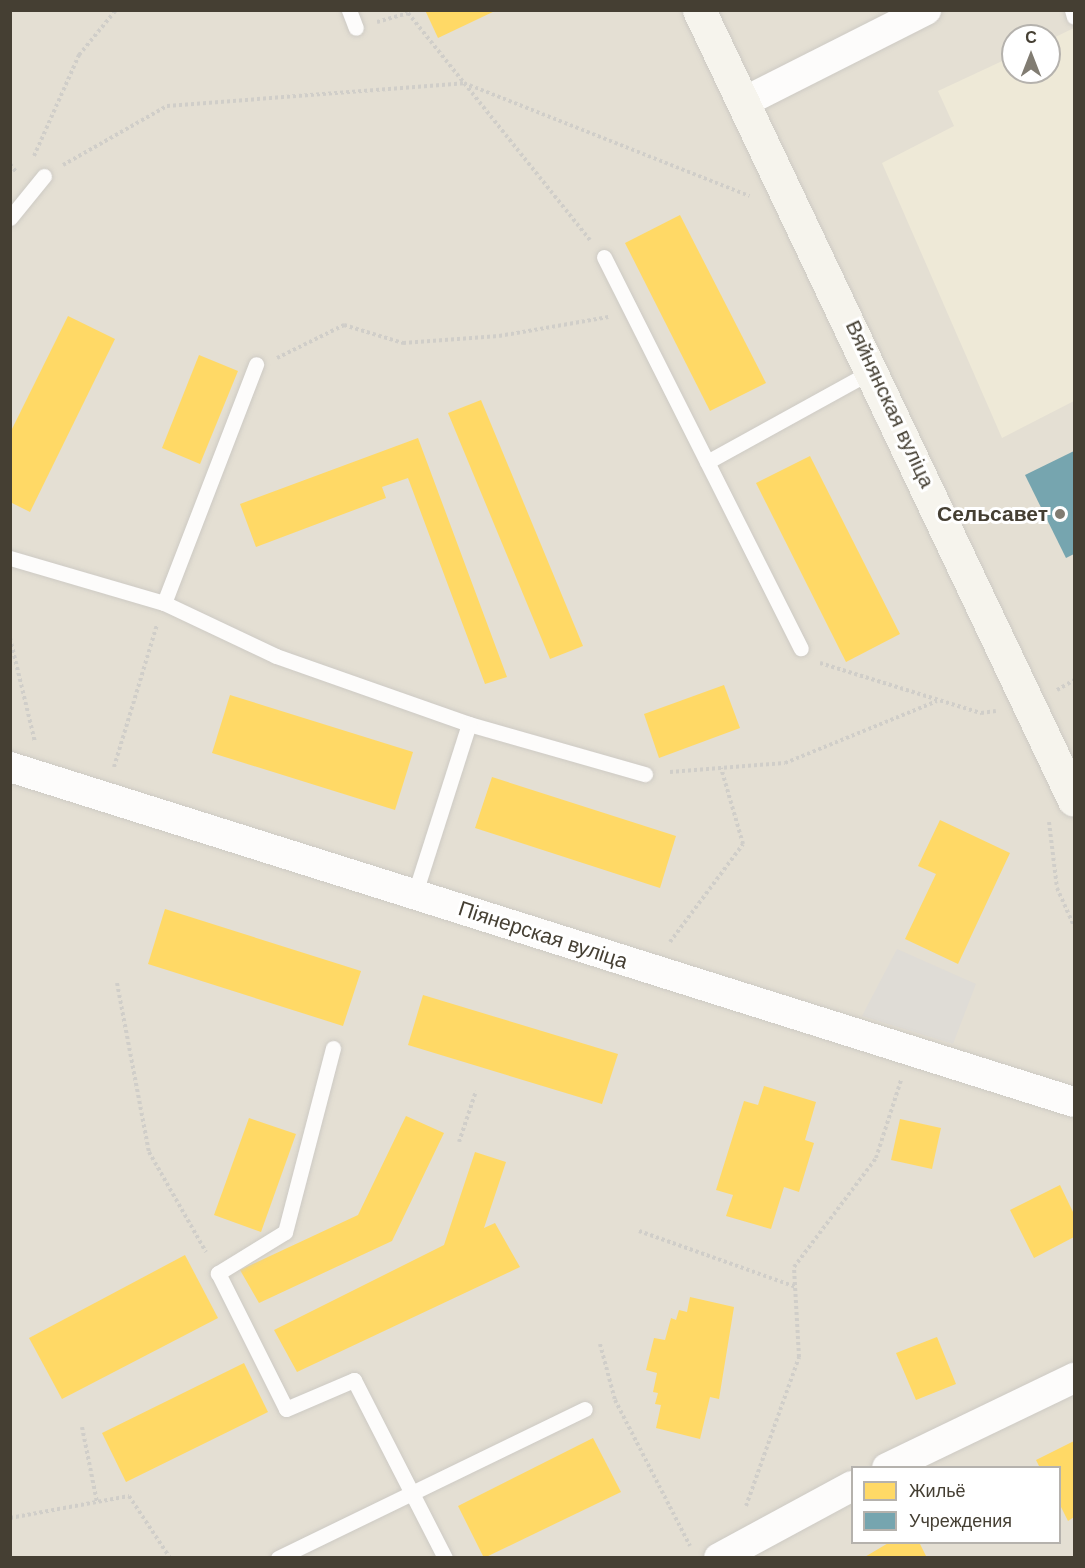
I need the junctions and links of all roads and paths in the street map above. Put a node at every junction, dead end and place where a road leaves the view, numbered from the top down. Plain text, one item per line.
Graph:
1 (116, 10) edge
2 (349, 10) edge
3 (699, 10) edge
4 (926, 10) edge
5 (1072, 10) edge
6 (1074, 17) edge
7 (356, 28) joint
8 (464, 83) junction
9 (746, 101) junction
10 (44, 176) joint
11 (30, 193) junction
12 (801, 217) junction
13 (10, 218) edge
14 (604, 257) joint
15 (632, 313) junction
16 (256, 364) joint
17 (874, 369) junction
18 (707, 462) junction
19 (10, 558) edge
20 (164, 603) junction
21 (10, 638) edge
22 (801, 648) joint
23 (937, 700) junction
24 (1031, 704) junction
25 (468, 724) junction
26 (10, 767) edge
27 (721, 768) junction
28 (645, 774) joint
29 (43, 777) junction
30 (105, 796) junction
31 (1074, 800) edge
32 (415, 893) junction
33 (650, 969) junction
34 (117, 983) dead end
35 (333, 1048) dead end
36 (910, 1051) junction
37 (476, 1090) dead end
38 (1074, 1102) edge
39 (459, 1142) dead end
40 (639, 1231) dead end
41 (218, 1273) junction
42 (796, 1287) junction
43 (600, 1344) dead end
44 (1074, 1378) edge
45 (585, 1409) dead end
46 (82, 1426) dead end
47 (889, 1466) edge
48 (851, 1487) edge
49 (412, 1493) junction
50 (97, 1502) junction
51 (10, 1518) edge
52 (724, 1555) edge
53 (170, 1557) edge
54 (278, 1557) edge
55 (445, 1557) edge
56 (696, 1557) edge

1 - 11 path
2 - 7 lane
3 - 9 street, Вяйнянская вуліца
4 - 9 street
5 - 6 lane
7 - 8 path
8 - 10 path
8 - 12 path
8 - 14 path
9 - 12 street, Вяйнянская вуліца
10 - 11 lane
11 - 13 lane
12 - 17 street, Вяйнянская вуліца
14 - 15 lane
15 - 16 path
15 - 18 lane
16 - 20 lane
17 - 18 lane
17 - 24 street, Вяйнянская вуліца
18 - 22 lane
19 - 20 lane
20 - 25 lane
20 - 30 path
21 - 29 path
22 - 23 path
23 - 24 path
23 - 27 path
24 - 31 street, Вяйнянская вуліца
25 - 28 lane
25 - 32 lane
26 - 29 street, Піянерская вуліца
27 - 28 path
27 - 33 path
29 - 30 street, Піянерская вуліца
30 - 32 street, Піянерская вуліца
32 - 33 street, Піянерская вуліца
33 - 36 street, Піянерская вуліца
34 - 41 path
35 - 41 lane
36 - 38 street, Піянерская вуліца
36 - 42 path
37 - 39 path
40 - 42 path
41 - 49 lane
42 - 52 path
43 - 56 path
44 - 47 street
45 - 49 lane
46 - 50 path
48 - 52 street
49 - 54 lane
49 - 55 lane
50 - 51 path
50 - 53 path

